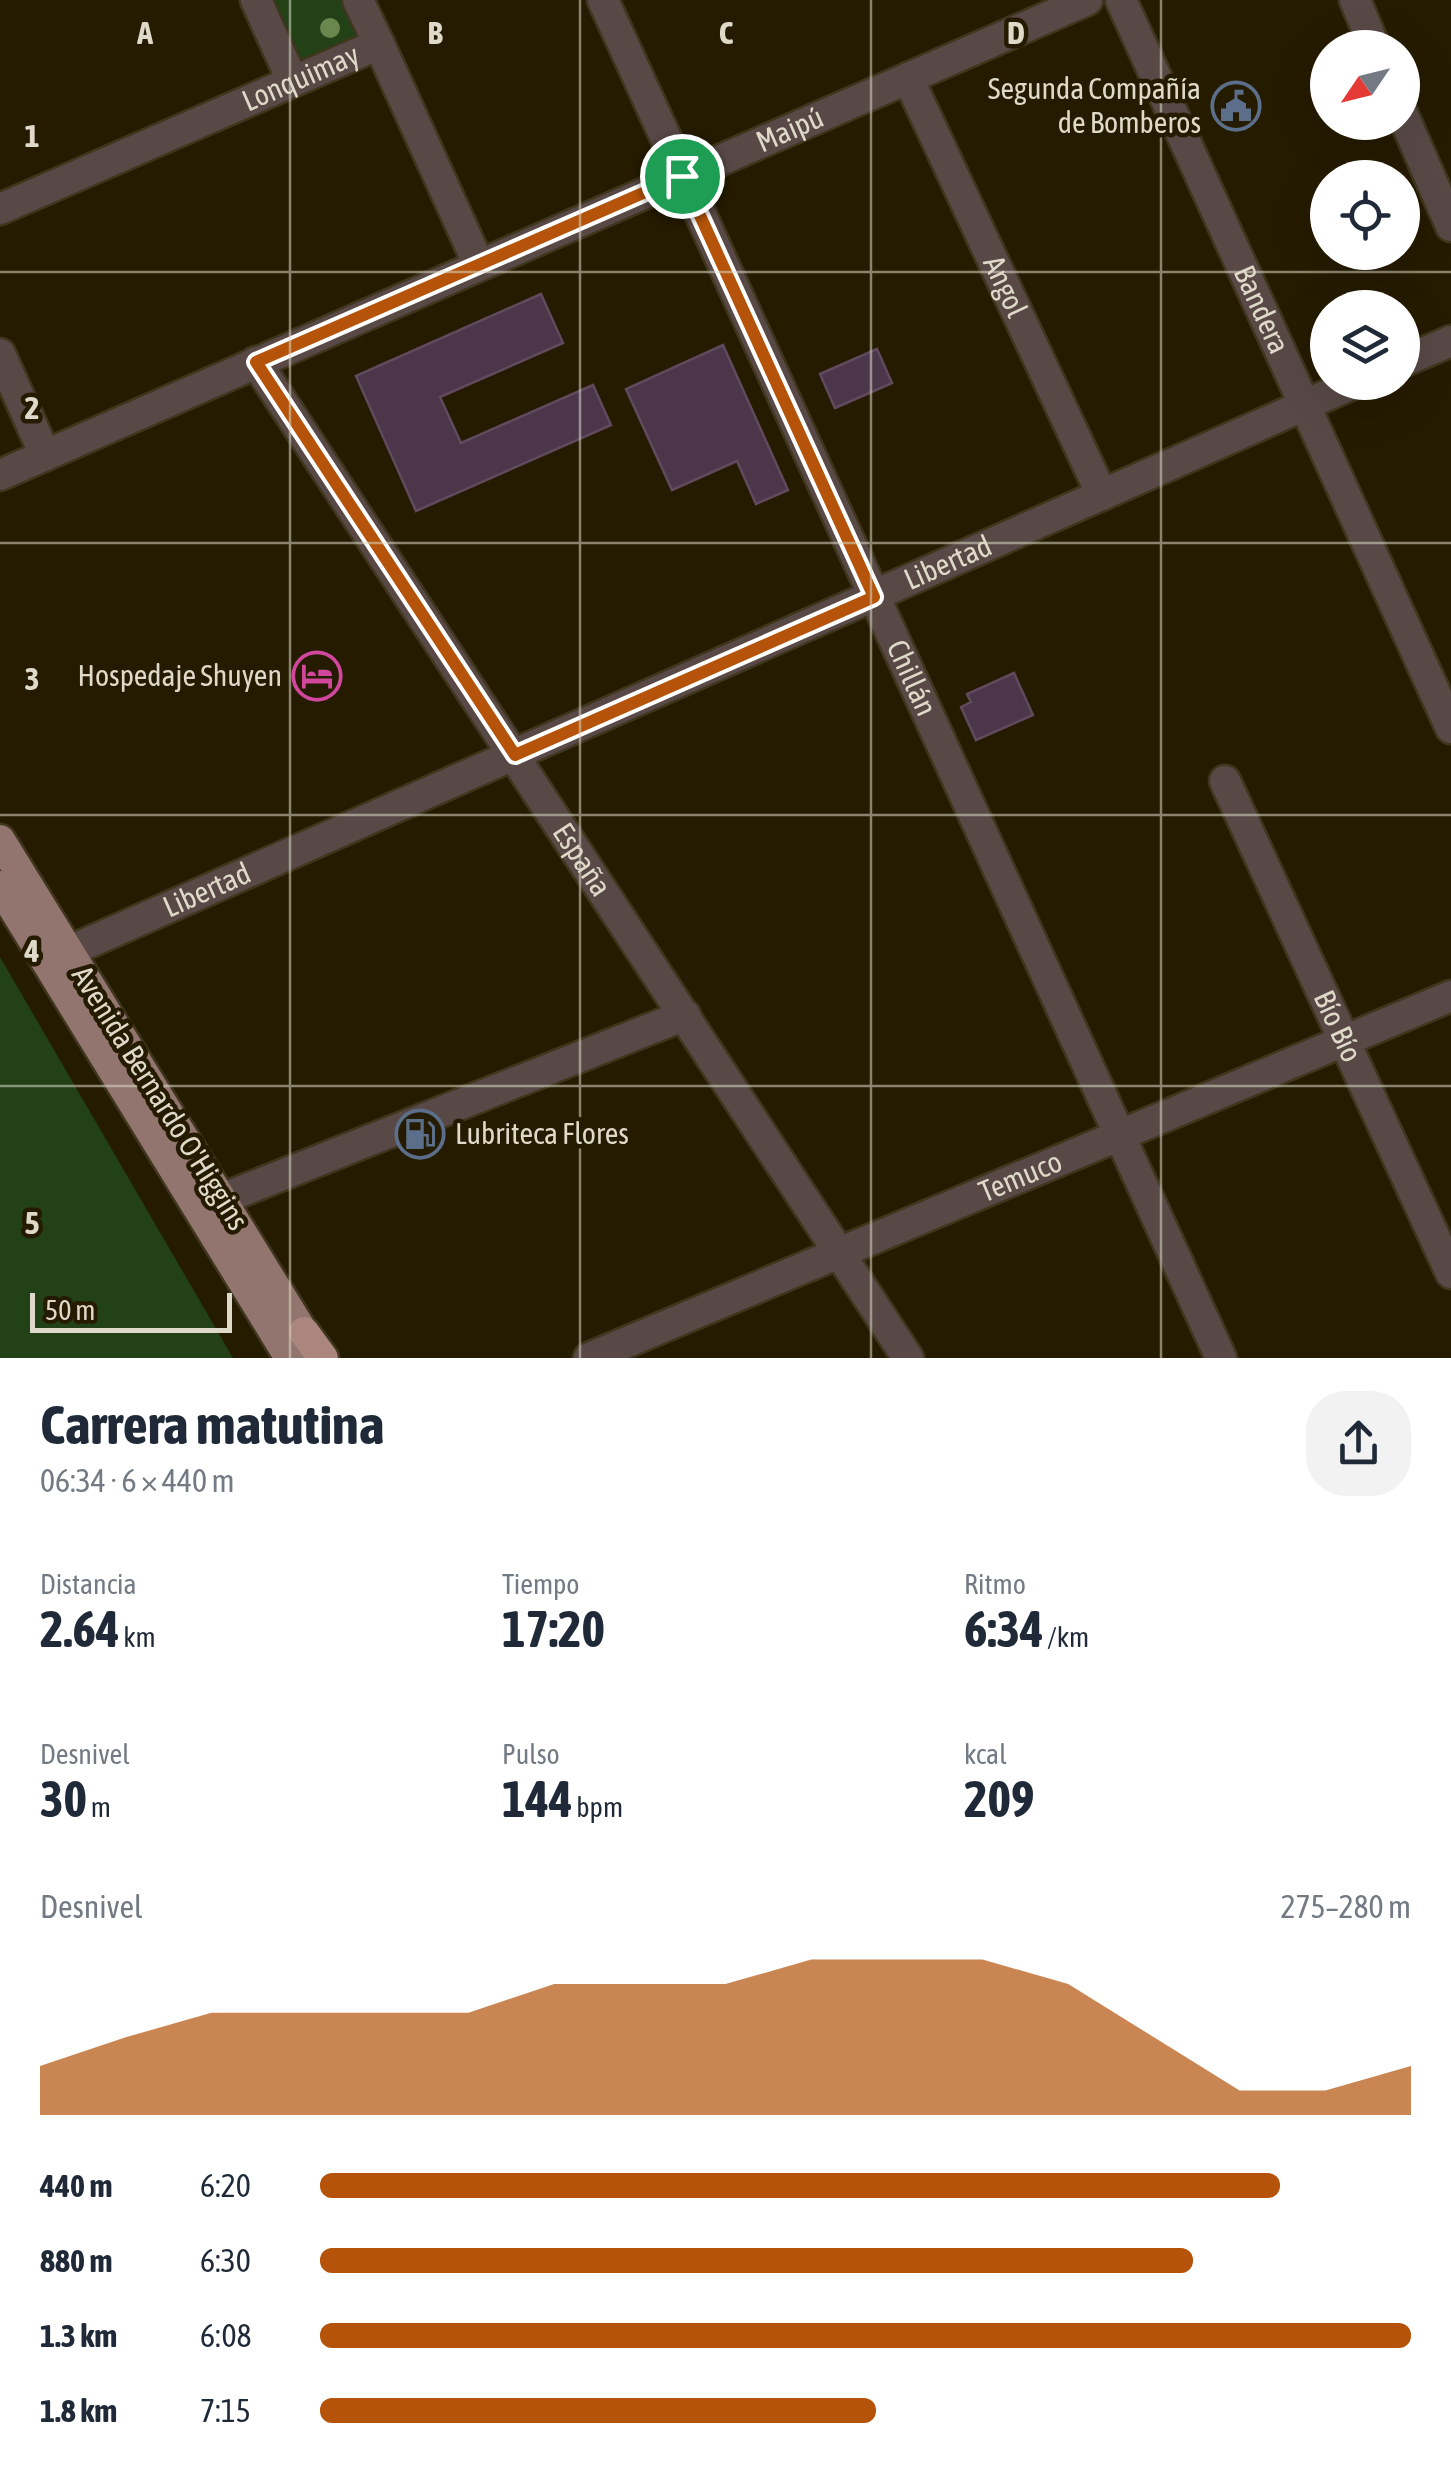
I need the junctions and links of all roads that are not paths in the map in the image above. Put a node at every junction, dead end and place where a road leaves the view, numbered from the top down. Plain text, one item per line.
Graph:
1 (256, 0) edge
2 (358, 0) edge
3 (603, 0) edge
4 (1087, 0) edge
5 (1121, 0) edge
6 (1354, 0) edge
7 (1367, 30) edge
8 (379, 44) junction
9 (908, 78) junction
10 (292, 80) junction
11 (1414, 140) edge
12 (682, 176) junction
13 (0, 209) edge
14 (1451, 226) edge
15 (479, 265) junction
16 (1451, 341) edge
17 (0, 354) edge
18 (1420, 354) edge
19 (256, 362) junction
20 (1318, 400) edge
21 (1305, 406) junction
22 (46, 455) junction
23 (0, 476) edge
24 (1102, 496) junction
25 (874, 597) junction
26 (1451, 728) edge
27 (515, 755) junction
28 (1225, 780) dead end
29 (0, 840) edge
30 (0, 886) edge
31 (58, 956) junction
32 (1451, 996) edge
33 (685, 1015) junction
34 (1346, 1041) junction
35 (1117, 1134) junction
36 (210, 1204) junction
37 (838, 1251) junction
38 (1451, 1273) edge
39 (309, 1352) edge
40 (590, 1358) edge
41 (908, 1358) edge
42 (1220, 1358) edge

1 - 10 street
2 - 8 street
3 - 12 street, Chillán
4 - 9 street, Maipú
5 - 21 street, Bandera
6 - 7 street
8 - 10 street, Lonquimay
8 - 15 street, Lonquimay
9 - 12 street, Maipú
9 - 24 street, Angol
10 - 13 street, Lonquimay
11 - 14 street
12 - 15 street, Maipú
12 - 25 street, Chillán
15 - 19 street, Maipú
16 - 18 street
17 - 22 street
19 - 22 street, Maipú
19 - 27 street, España
20 - 21 street, Libertad
21 - 24 street, Libertad
21 - 26 street, Bandera
22 - 23 street, Maipú
24 - 25 street, Libertad
25 - 27 street, Libertad
25 - 35 street, Chillán
27 - 31 street, Libertad
27 - 33 street, España
28 - 34 street, Bío Bío
29 - 31 main road, Avenida Bernardo O'Higgins
30 - 31 main road, Avenida Bernardo O'Higgins
31 - 36 main road, Avenida Bernardo O'Higgins
32 - 34 street, Temuco
33 - 36 street
33 - 37 street, España
34 - 35 street, Temuco
34 - 38 street, Bío Bío
35 - 37 street, Temuco
35 - 42 street, Chillán
36 - 39 main road, Avenida Bernardo O'Higgins
37 - 40 street, Temuco
37 - 41 street, España

